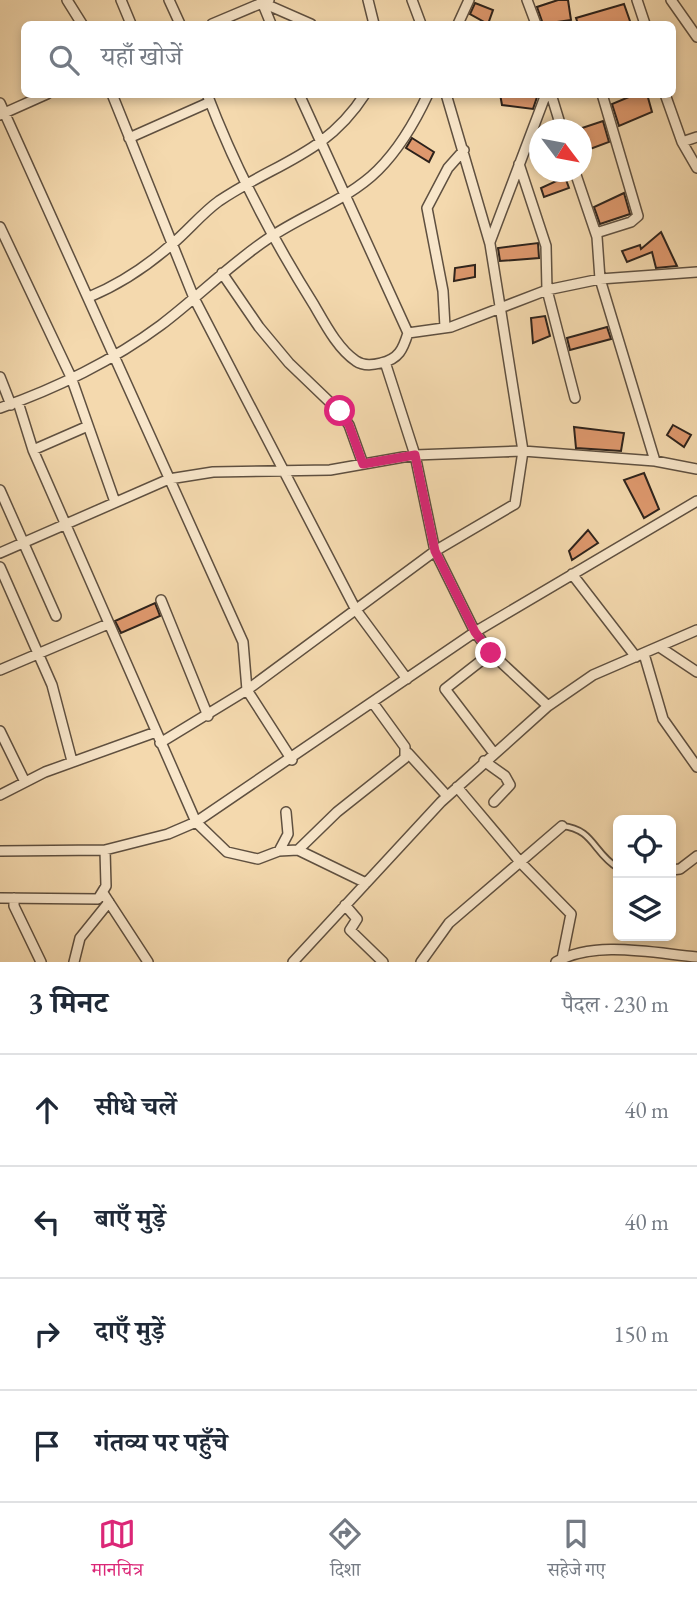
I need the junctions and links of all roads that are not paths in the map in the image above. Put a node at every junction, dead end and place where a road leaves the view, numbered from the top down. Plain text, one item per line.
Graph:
1 (67, 0) edge
2 (121, 0) edge
3 (169, 0) edge
4 (368, 0) edge
5 (412, 0) edge
6 (469, 0) edge
7 (527, 0) edge
8 (637, 0) edge
9 (671, 0) edge
10 (265, 1) edge
11 (80, 21) edge
12 (130, 21) edge
13 (179, 21) edge
14 (219, 21) edge
15 (270, 21) edge
16 (305, 21) edge
17 (373, 21) edge
18 (420, 21) edge
19 (459, 21) edge
20 (535, 21) edge
21 (644, 21) edge
22 (697, 37) edge
23 (38, 98) edge
24 (114, 98) edge
25 (209, 98) edge
26 (301, 98) edge
27 (359, 98) edge
28 (426, 98) edge
29 (447, 98) edge
30 (546, 98) edge
31 (550, 98) edge
32 (603, 98) edge
33 (666, 98) edge
34 (0, 103) edge
35 (2, 114) edge
36 (558, 119) edge
37 (697, 137) edge
38 (130, 138) junction
39 (682, 142) junction
40 (321, 144) junction
41 (464, 150) junction
42 (519, 164) junction
43 (697, 169) edge
44 (578, 182) edge
45 (247, 184) junction
46 (345, 195) junction
47 (0, 227) edge
48 (596, 233) junction
49 (271, 237) junction
50 (490, 244) junction
51 (172, 245) junction
52 (697, 272) edge
53 (222, 273) junction
54 (600, 279) junction
55 (547, 290) junction
56 (89, 297) junction
57 (194, 298) junction
58 (500, 306) junction
59 (445, 327) junction
60 (408, 333) junction
61 (116, 355) junction
62 (385, 362) junction
63 (0, 377) edge
64 (71, 377) junction
65 (575, 398) dead end
66 (14, 403) junction
67 (0, 408) edge
68 (88, 426) junction
69 (33, 450) junction
70 (523, 452) junction
71 (415, 455) junction
72 (655, 461) junction
73 (363, 464) junction
74 (697, 469) edge
75 (282, 472) junction
76 (170, 479) junction
77 (0, 489) edge
78 (697, 501) edge
79 (115, 502) junction
80 (66, 523) junction
81 (25, 541) junction
82 (435, 551) junction
83 (0, 553) edge
84 (0, 567) edge
85 (572, 573) junction
86 (161, 600) dead end
87 (356, 610) junction
88 (56, 616) dead end
89 (108, 624) junction
90 (697, 630) edge
91 (475, 632) junction
92 (661, 648) junction
93 (38, 653) junction
94 (491, 653) junction
95 (640, 656) junction
96 (0, 670) edge
97 (697, 672) edge
98 (407, 678) junction
99 (247, 690) junction
100 (373, 703) junction
101 (548, 706) junction
102 (208, 716) junction
103 (0, 731) edge
104 (156, 732) junction
105 (160, 743) junction
106 (494, 752) junction
107 (408, 753) junction
108 (292, 760) junction
109 (72, 761) junction
110 (484, 761) junction
111 (697, 766) edge
112 (25, 782) junction
113 (457, 787) junction
114 (0, 796) edge
115 (447, 796) junction
116 (494, 802) dead end
117 (286, 812) dead end
118 (196, 822) junction
119 (562, 826) joint
120 (105, 850) junction
121 (298, 850) junction
122 (0, 851) edge
123 (279, 851) junction
124 (697, 856) edge
125 (521, 863) junction
126 (613, 865) edge
127 (676, 869) edge
128 (366, 883) junction
129 (0, 898) edge
130 (14, 898) junction
131 (106, 898) junction
132 (345, 905) junction
133 (697, 957) edge
134 (559, 960) edge
135 (41, 962) edge
136 (74, 962) edge
137 (148, 962) edge
138 (293, 962) edge
139 (383, 962) edge
140 (422, 962) edge

1 - 11 street
2 - 12 street
3 - 13 street
4 - 17 street
5 - 18 street
6 - 19 street
7 - 20 street
8 - 21 street
9 - 22 street
10 - 14 street
10 - 15 street
10 - 16 street
23 - 35 street
24 - 38 street
25 - 38 street
25 - 45 street
26 - 40 street
27 - 40 street
28 - 46 street
29 - 41 street
30 - 42 street
31 - 36 street
32 - 48 street
33 - 39 street
34 - 35 street
35 - 56 street
37 - 39 street
38 - 51 street
39 - 43 street
40 - 45 street
40 - 46 street
41 - 50 street
41 - 59 street
42 - 50 street
42 - 55 street
44 - 48 street
45 - 49 street
45 - 51 street
46 - 49 street
46 - 60 street
47 - 64 street
48 - 54 street
49 - 53 street
49 - 62 street
50 - 58 street
51 - 56 street
51 - 57 street
52 - 54 street
53 - 57 street
53 - 73 street
54 - 55 street
54 - 72 street
55 - 58 street
55 - 65 street
56 - 61 street
57 - 61 street
57 - 75 street
58 - 59 street
58 - 70 street
59 - 60 street
60 - 62 street
61 - 64 street
61 - 76 street
62 - 71 street
63 - 66 street
64 - 66 street
64 - 68 street
66 - 67 street
66 - 69 street
68 - 69 street
68 - 79 street
69 - 80 street
70 - 71 street
70 - 72 street
70 - 82 street
71 - 73 street
71 - 82 street
72 - 74 street
73 - 75 street
75 - 76 street
75 - 87 street
76 - 79 street
76 - 99 street
77 - 81 street
78 - 85 street
79 - 80 street
80 - 81 street
80 - 89 street
81 - 83 street
81 - 88 street
82 - 87 street
82 - 91 street
84 - 93 street
85 - 91 street
85 - 95 street
86 - 102 street
87 - 98 street
87 - 99 street
89 - 93 street
89 - 104 street
90 - 92 street
91 - 94 street
91 - 98 street
92 - 95 street
92 - 97 street
93 - 96 street
93 - 109 street
94 - 101 street
94 - 106 street
95 - 101 street
95 - 111 street
98 - 100 street
99 - 102 street
99 - 108 street
100 - 107 street
100 - 108 street
101 - 106 street
102 - 105 street
103 - 112 street
104 - 105 street
104 - 109 street
105 - 118 street
106 - 110 street
107 - 115 street
107 - 121 street
108 - 118 street
109 - 112 street
110 - 113 street
110 - 116 street
112 - 114 street
113 - 115 street
113 - 125 street
115 - 128 street
117 - 123 street
118 - 120 street
118 - 123 street
119 - 125 street
119 - 126 lane
120 - 122 street
120 - 131 street
121 - 123 street
121 - 128 street
124 - 127 street
125 - 134 street
125 - 140 street
128 - 132 street
129 - 130 street
130 - 131 street
130 - 135 street
131 - 136 street
131 - 137 street
132 - 138 street
132 - 139 street
133 - 134 street

